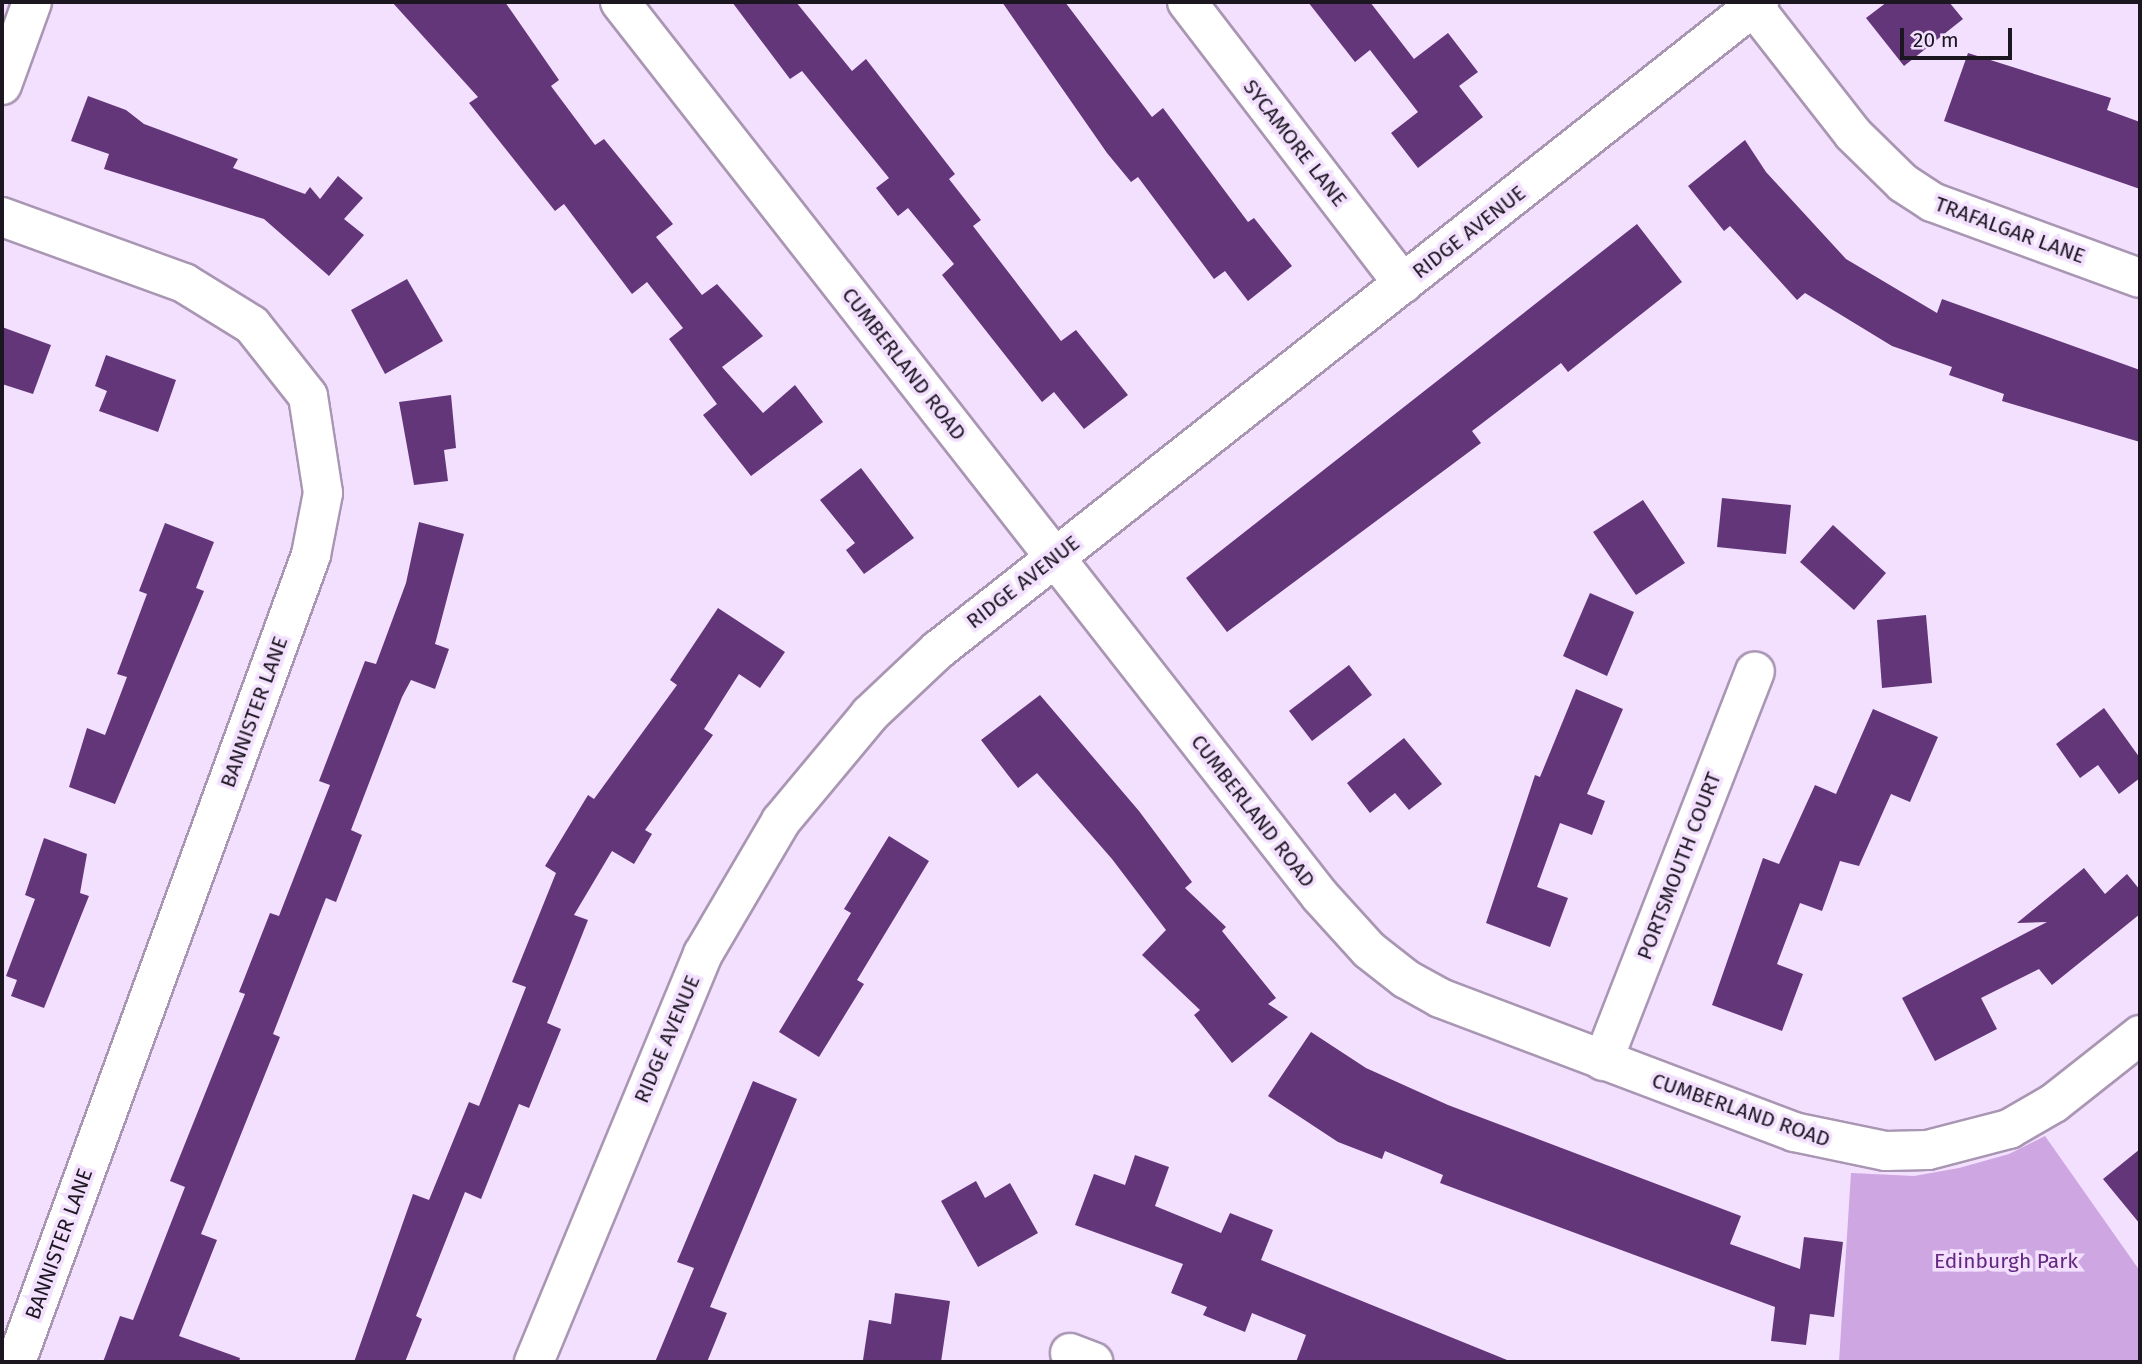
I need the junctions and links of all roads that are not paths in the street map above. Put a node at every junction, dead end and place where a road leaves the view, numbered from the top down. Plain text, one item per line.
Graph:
1 (32, 2) edge
2 (620, 2) edge
3 (1187, 2) edge
4 (1754, 3) edge
5 (2, 85) edge
6 (2, 217) edge
7 (2140, 278) edge
8 (1403, 284) junction
9 (1055, 557) junction
10 (1755, 671) dead end
11 (2140, 1035) edge
12 (1603, 1061) junction
13 (16, 1362) edge
14 (534, 1362) edge

1 - 5 street
2 - 9 street, CUMBERLAND ROAD
3 - 8 street, SYCAMORE LANE
4 - 7 street, TRAFALGAR LANE
4 - 8 street, RIDGE AVENUE
6 - 13 street, BANNISTER LANE
8 - 9 street, RIDGE AVENUE
9 - 12 street, CUMBERLAND ROAD
9 - 14 street, RIDGE AVENUE
10 - 12 street, PORTSMOUTH COURT
11 - 12 street, CUMBERLAND ROAD

